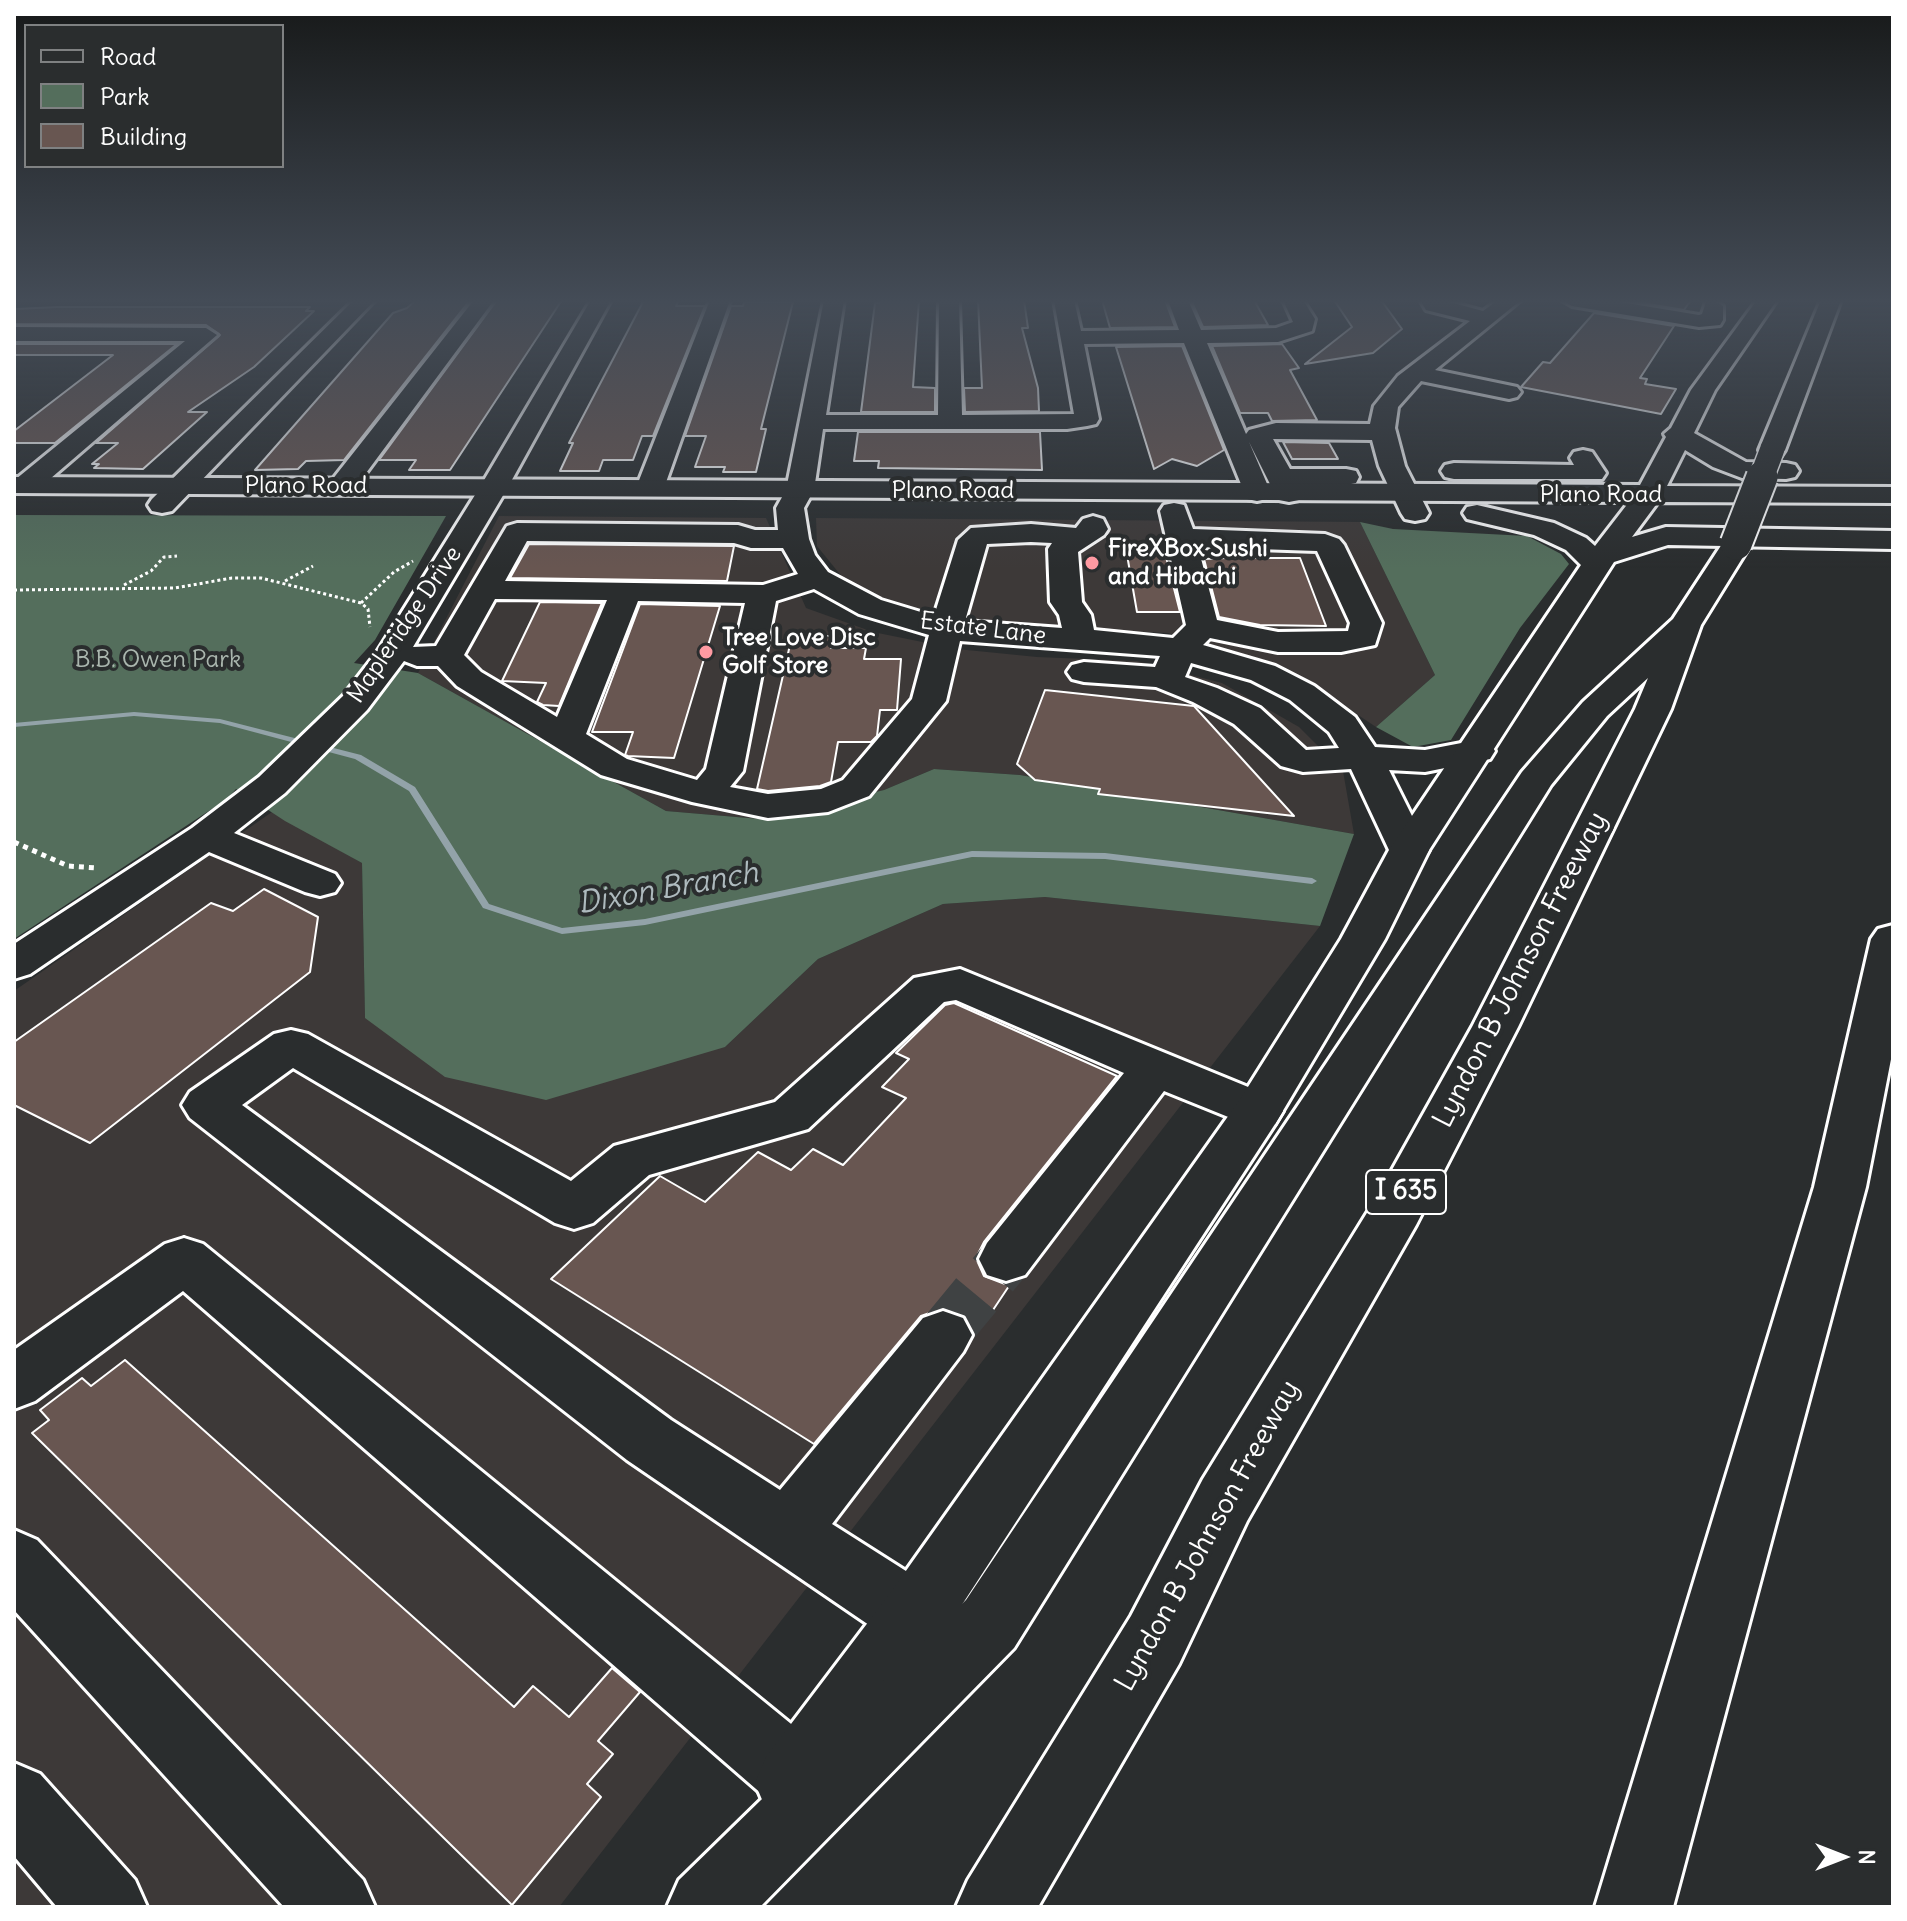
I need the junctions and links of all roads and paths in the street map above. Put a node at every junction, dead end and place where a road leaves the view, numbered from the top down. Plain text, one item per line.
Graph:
1 (141, 390) edge
2 (276, 390) edge
3 (416, 390) edge
4 (550, 390) edge
5 (687, 390) edge
6 (819, 390) edge
7 (950, 390) edge
8 (1082, 390) edge
9 (1215, 390) edge
10 (1400, 390) edge
11 (1497, 390) edge
12 (1703, 390) edge
13 (1796, 390) edge
14 (1509, 392) dead end
15 (813, 422) junction
16 (950, 422) junction
17 (1352, 432) junction
18 (1383, 432) junction
19 (1677, 434) junction
20 (1583, 458) dead end
21 (1893, 474) edge
22 (1382, 483) junction
23 (1285, 485) junction
24 (342, 486) junction
25 (650, 488) junction
26 (18, 492) edge
27 (1122, 492) junction
28 (1257, 493) junction
29 (172, 495) junction
30 (1893, 495) edge
31 (488, 497) junction
32 (1641, 504) junction
33 (1042, 510) junction
34 (795, 512) junction
35 (1477, 513) junction
36 (1893, 515) edge
37 (1088, 524) junction
38 (1178, 525) junction
39 (1893, 540) edge
40 (177, 556) dead end
41 (1600, 560) junction
42 (313, 566) dead end
43 (817, 578) junction
44 (284, 582) junction
45 (120, 587) junction
46 (14, 590) edge
47 (485, 590) junction
48 (626, 591) junction
49 (765, 594) junction
50 (1685, 625) junction
51 (946, 630) junction
52 (379, 647) junction
53 (1183, 651) junction
54 (447, 656) junction
55 (1082, 656) junction
56 (566, 738) junction
57 (1477, 751) junction
58 (1364, 757) junction
59 (705, 794) junction
60 (206, 836) junction
61 (1409, 850) junction
62 (320, 883) dead end
63 (1893, 939) edge
64 (14, 964) edge
65 (1156, 1067) junction
66 (1258, 1111) junction
67 (1006, 1259) tunnel mouth
68 (943, 1335) tunnel mouth
69 (14, 1383) edge
70 (787, 1531) junction
71 (14, 1562) edge
72 (915, 1616) junction
73 (797, 1776) junction
74 (14, 1800) edge
75 (108, 1907) edge
76 (336, 1907) edge
77 (704, 1907) edge
78 (995, 1907) edge
79 (1634, 1907) edge

1 - 26 main road
2 - 29 main road
3 - 24 main road
4 - 31 main road, Mapleridge Drive
5 - 25 main road
6 - 15 main road
7 - 16 main road
8 - 16 main road
9 - 28 main road
10 - 18 main road
11 - 14 main road
12 - 19 main road
13 - 50 main road, Lyndon B Johnson Freeway / I 635, bridge
15 - 16 main road
15 - 34 main road
17 - 18 main road
17 - 22 main road
17 - 23 main road
18 - 22 main road
19 - 21 main road
19 - 32 main road
20 - 22 main road
22 - 23 main road, Plano Road
22 - 32 main road, Plano Road
22 - 35 main road, Plano Road
22 - 38 main road, Plano Road
23 - 28 main road, Plano Road
24 - 29 main road, Plano Road
24 - 31 main road, Plano Road
25 - 31 main road, Plano Road
25 - 34 main road, Plano Road
26 - 29 main road, Plano Road
27 - 28 main road, Plano Road
27 - 33 main road
27 - 34 main road, Plano Road
29 - 31 main road, Plano Road
30 - 32 main road, Plano Road
31 - 34 main road, Plano Road
31 - 52 main road, Mapleridge Drive
32 - 35 main road, Plano Road
32 - 36 main road, Plano Road
32 - 41 main road
33 - 34 main road, Plano Road
33 - 37 main road, Plano Road
34 - 43 main road, Estate Lane
34 - 47 main road
35 - 41 main road
37 - 38 main road, Plano Road
37 - 51 main road
37 - 55 main road
38 - 53 main road
38 - 53 main road
39 - 41 main road
40 - 45 path
41 - 57 main road
42 - 44 path
43 - 49 main road
43 - 51 main road, Estate Lane
44 - 45 path
44 - 52 path
45 - 46 path
47 - 48 main road
47 - 54 main road
48 - 49 main road
48 - 56 main road
49 - 59 main road
50 - 77 main road
50 - 78 main road, Lyndon B Johnson Freeway / I 635
51 - 55 main road, Estate Lane
51 - 59 main road
52 - 54 main road
52 - 60 main road, Mapleridge Drive
53 - 55 main road, Estate Lane
53 - 58 main road
53 - 58 main road
54 - 56 main road
56 - 59 main road
57 - 58 main road
57 - 61 main road
58 - 61 main road
60 - 62 main road
60 - 64 main road, Mapleridge Drive
61 - 66 main road
63 - 79 main road
65 - 66 main road
65 - 67 main road
65 - 70 main road
66 - 72 main road
68 - 70 main road
69 - 73 main road
70 - 72 main road
71 - 76 main road
72 - 73 main road
73 - 77 main road
74 - 75 main road

